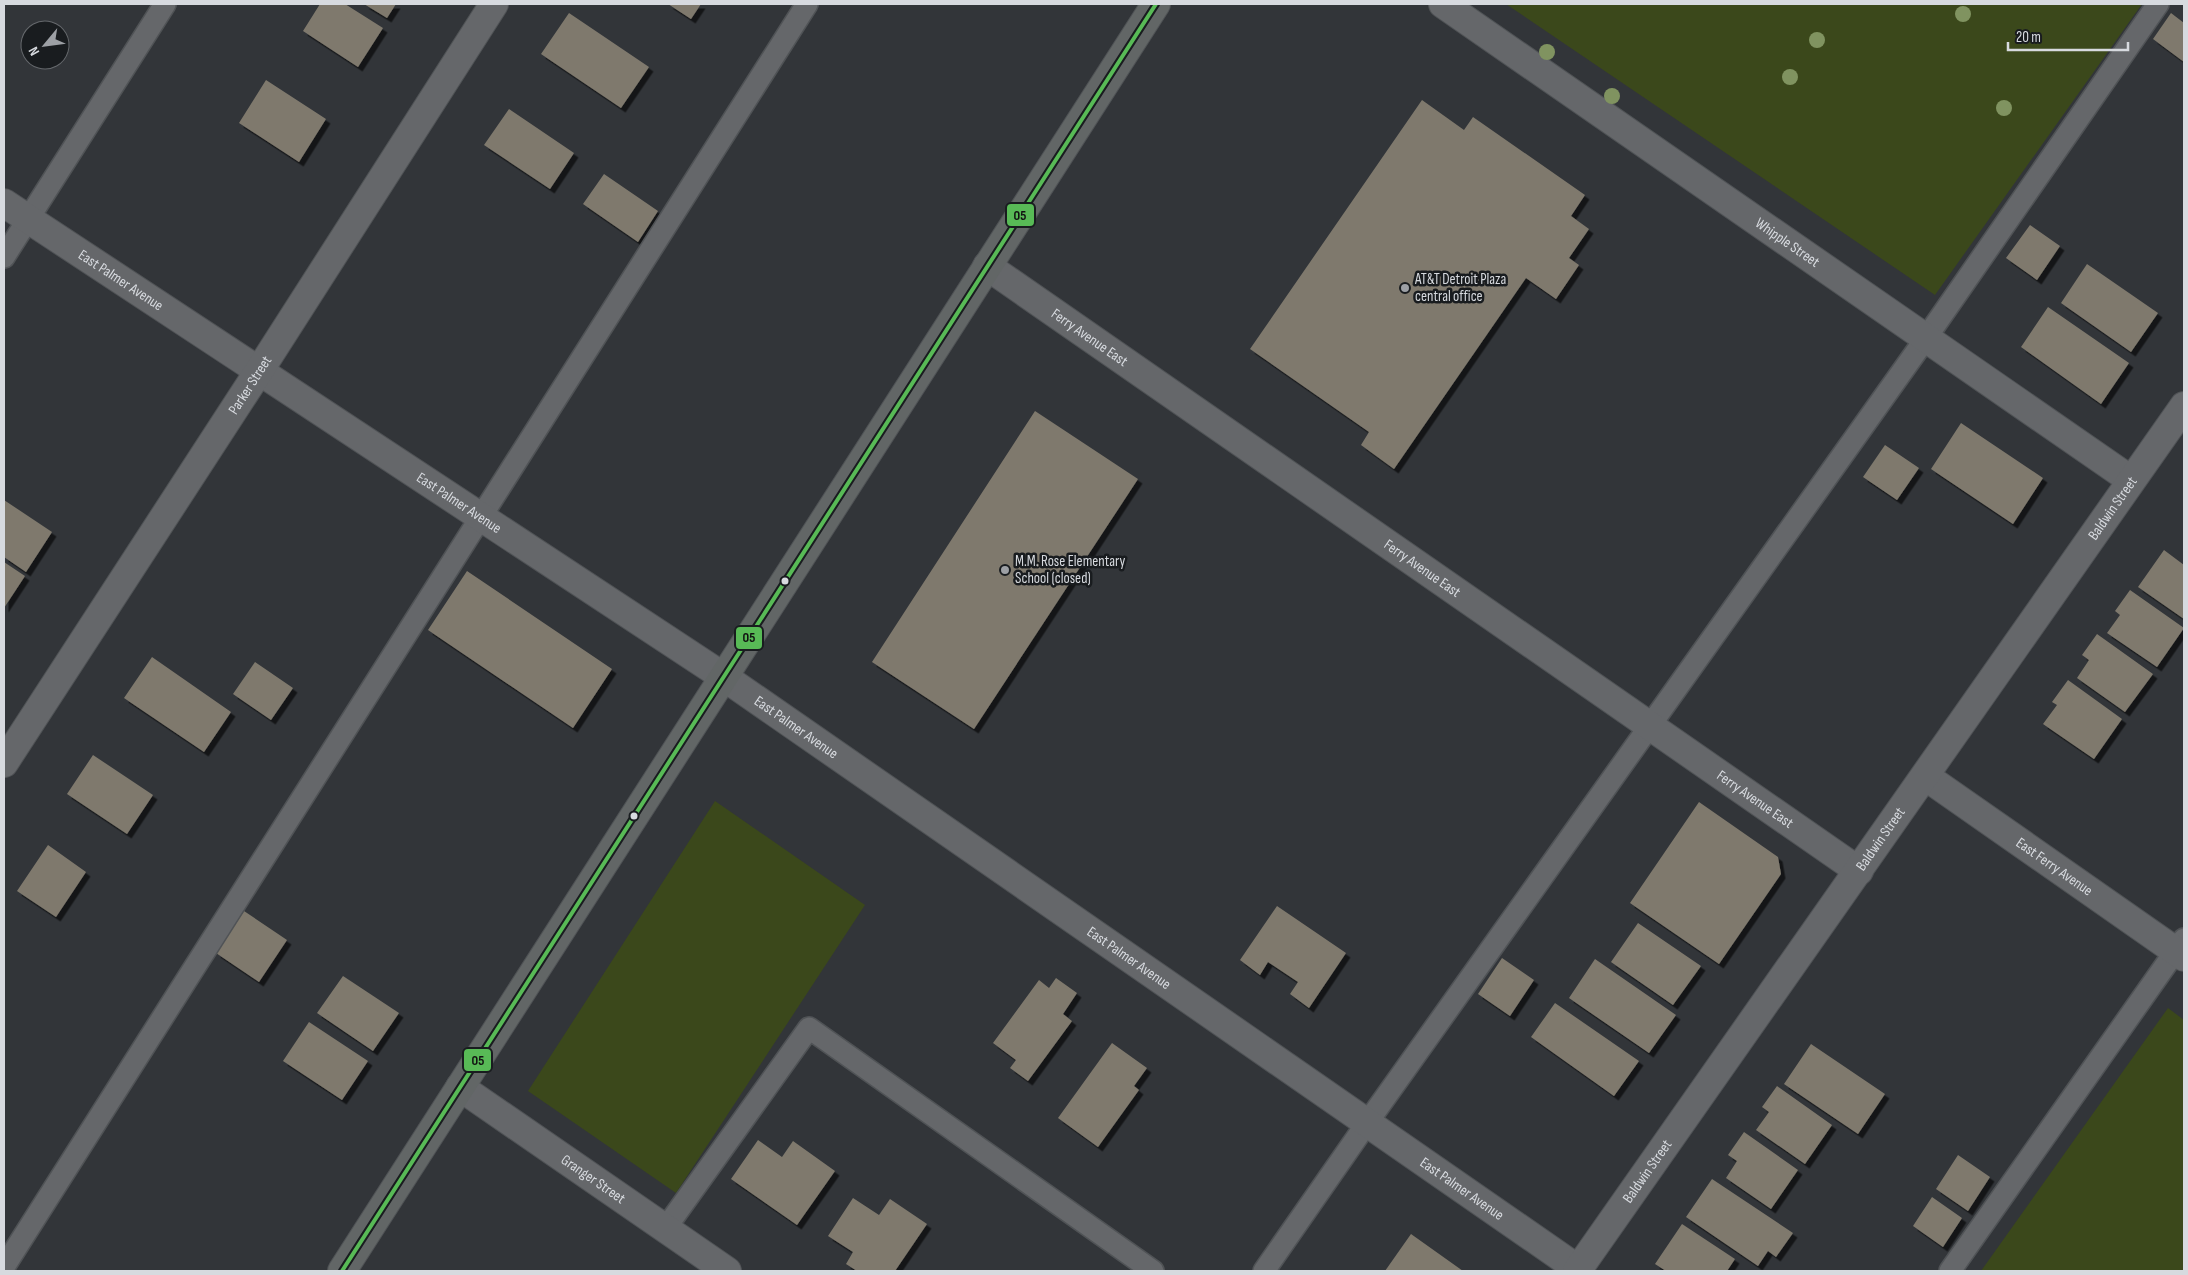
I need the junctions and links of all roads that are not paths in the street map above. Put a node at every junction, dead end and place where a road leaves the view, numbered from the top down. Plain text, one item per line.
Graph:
1 (165, 4) edge
2 (494, 4) edge
3 (807, 4) edge
4 (1156, 4) edge
5 (1443, 4) edge
6 (2158, 4) edge
7 (4, 203) edge
8 (29, 218) junction
9 (4, 258) edge
10 (987, 266) junction
11 (1926, 338) junction
12 (259, 371) junction
13 (2184, 406) edge
14 (2131, 480) junction
15 (479, 518) junction
16 (724, 677) junction
17 (1651, 726) junction
18 (4, 763) edge
19 (1925, 776) junction
20 (1859, 871) junction
21 (2182, 949) edge
22 (460, 1087) junction
23 (1367, 1122) junction
24 (665, 1228) junction
25 (4, 1267) edge
26 (1578, 1270) edge
27 (342, 1271) edge
28 (727, 1271) edge
29 (1153, 1271) edge
30 (1264, 1271) edge
31 (1950, 1271) edge

1 - 8 lane
2 - 12 street, Parker Street
3 - 15 lane
4 - 10 main road
5 - 11 street, Whipple Street
6 - 11 lane
7 - 8 street, East Palmer Avenue
8 - 9 lane
8 - 12 street, East Palmer Avenue
10 - 16 main road
10 - 17 street, Ferry Avenue East
11 - 14 street, Whipple Street
11 - 17 lane
12 - 15 street, East Palmer Avenue
12 - 18 street, Parker Street
13 - 14 street, Baldwin Street
14 - 19 street, Baldwin Street
15 - 16 street, East Palmer Avenue
15 - 25 lane
16 - 22 main road
16 - 23 street, East Palmer Avenue
17 - 20 street, Ferry Avenue East
17 - 23 lane
19 - 20 street, Baldwin Street
19 - 21 street, East Ferry Avenue
20 - 26 street, Baldwin Street
21 - 31 lane
22 - 24 street, Granger Street
22 - 27 main road
23 - 26 street, East Palmer Avenue
23 - 30 lane
24 - 28 street, Granger Street
24 - 29 lane

